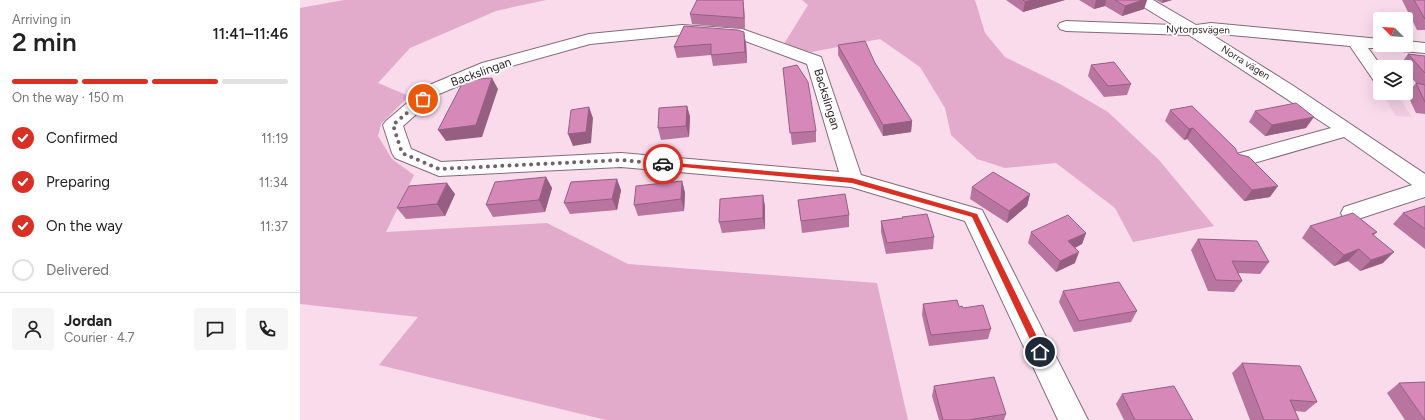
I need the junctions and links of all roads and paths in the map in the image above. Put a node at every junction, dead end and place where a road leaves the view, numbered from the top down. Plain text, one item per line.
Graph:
1 (1142, 0) edge
2 (1066, 26) dead end
3 (1196, 30) junction
4 (1355, 41) junction
5 (1373, 43) edge
6 (1413, 47) edge
7 (1425, 48) edge
8 (1373, 67) edge
9 (1347, 130) junction
10 (1240, 160) edge
11 (852, 180) junction
12 (1425, 184) edge
13 (1425, 189) edge
14 (1352, 213) edge
15 (1073, 420) edge

1 - 3 street, Norra vägen
2 - 3 street, Nytorpsvägen
3 - 4 street, Nytorpsvägen
3 - 9 street, Norra vägen
4 - 5 street, Nytorpsvägen
4 - 8 street
6 - 7 street
9 - 10 street
9 - 12 street, Norra vägen
11 - 11 street, Backslingan
11 - 15 street, Backslingan
13 - 14 street

